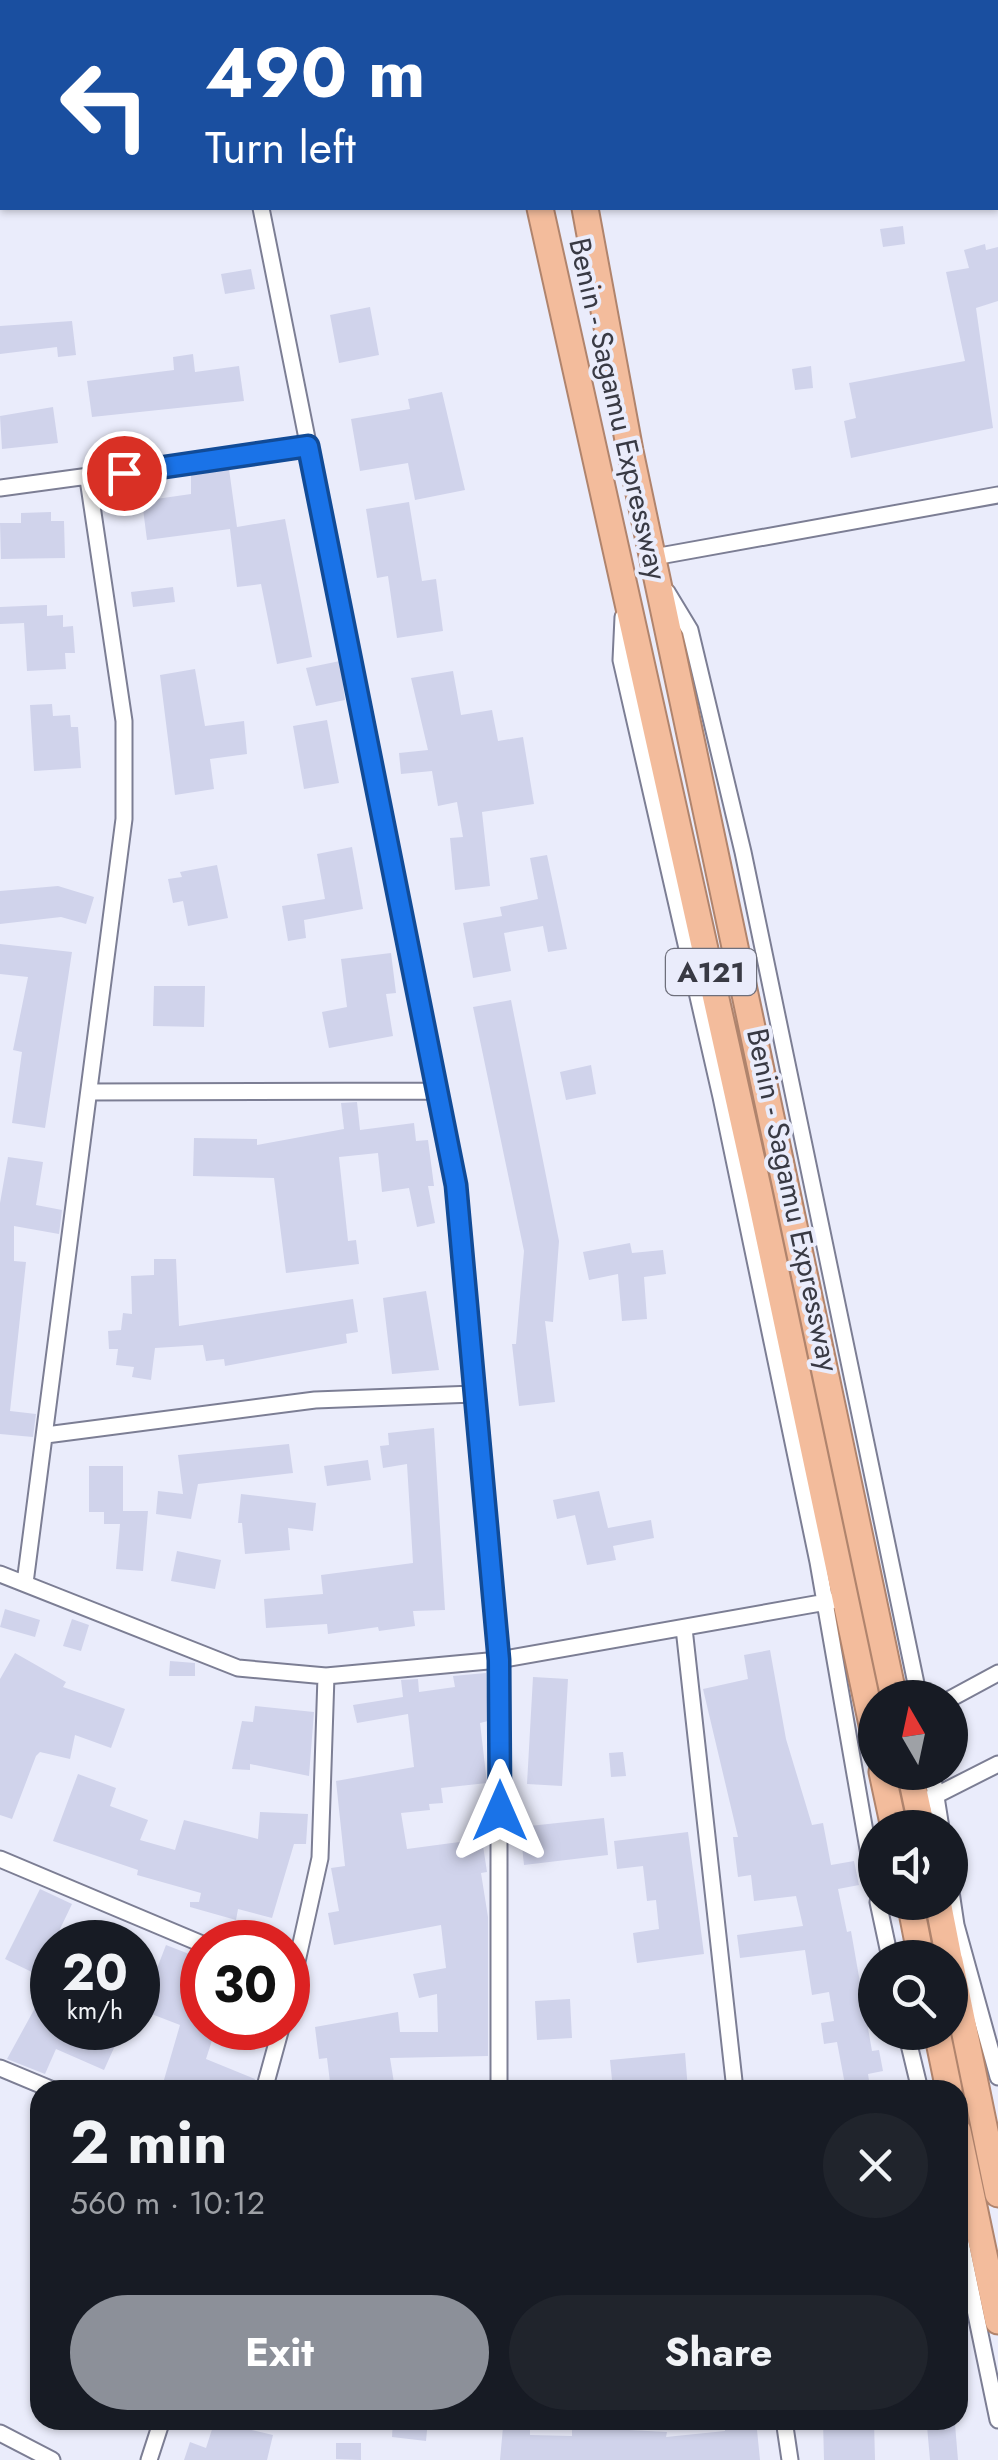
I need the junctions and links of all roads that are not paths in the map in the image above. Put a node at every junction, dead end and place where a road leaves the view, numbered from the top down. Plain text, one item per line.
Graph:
1 (261, 210) edge
2 (540, 210) edge
3 (584, 210) edge
4 (308, 446) junction
5 (88, 479) junction
6 (0, 488) edge
7 (998, 495) edge
8 (656, 568) junction
9 (437, 1090) junction
10 (89, 1092) junction
11 (474, 1394) junction
12 (46, 1435) junction
13 (0, 1574) edge
14 (25, 1583) junction
15 (835, 1601) junction
16 (684, 1628) junction
17 (499, 1660) junction
18 (998, 1673) edge
19 (326, 1676) junction
20 (858, 1680) edge
21 (890, 1680) edge
22 (915, 1680) edge
23 (968, 1689) edge
24 (998, 1764) edge
25 (925, 1809) edge
26 (864, 1810) edge
27 (0, 1860) edge
28 (305, 1920) edge
29 (955, 1920) edge
30 (180, 1935) edge
31 (968, 2047) edge
32 (275, 2050) edge
33 (910, 2050) edge
34 (941, 2050) edge
35 (0, 2068) edge
36 (998, 2076) edge
37 (30, 2080) edge
38 (267, 2080) edge
39 (498, 2080) edge
40 (733, 2080) edge
41 (918, 2080) edge
42 (947, 2080) edge
43 (968, 2179) edge
44 (998, 2194) edge
45 (968, 2276) edge
46 (998, 2321) edge
47 (998, 2420) edge
48 (159, 2430) edge
49 (786, 2430) edge
50 (0, 2433) edge
51 (52, 2460) edge
52 (149, 2460) edge
53 (790, 2460) edge

1 - 4 street
2 - 15 highway, Benin - Sagamu Expressway / A121
3 - 8 highway, A121
4 - 5 street
4 - 9 street
5 - 6 street
5 - 10 street
7 - 8 street
8 - 21 highway, A121
8 - 22 street
9 - 10 street
9 - 11 street
10 - 12 street
11 - 12 street
11 - 17 street
12 - 14 street
13 - 14 street
14 - 19 street
15 - 16 street
15 - 20 highway, Benin - Sagamu Expressway / A121
15 - 26 street
16 - 17 street
16 - 40 street
17 - 19 street
17 - 39 street
18 - 23 street
19 - 28 street
24 - 25 street
27 - 30 street
29 - 36 street
31 - 44 highway
32 - 38 street
33 - 41 street
34 - 42 highway
35 - 37 street
43 - 46 highway
45 - 47 street
48 - 52 street
49 - 53 street
50 - 51 street

